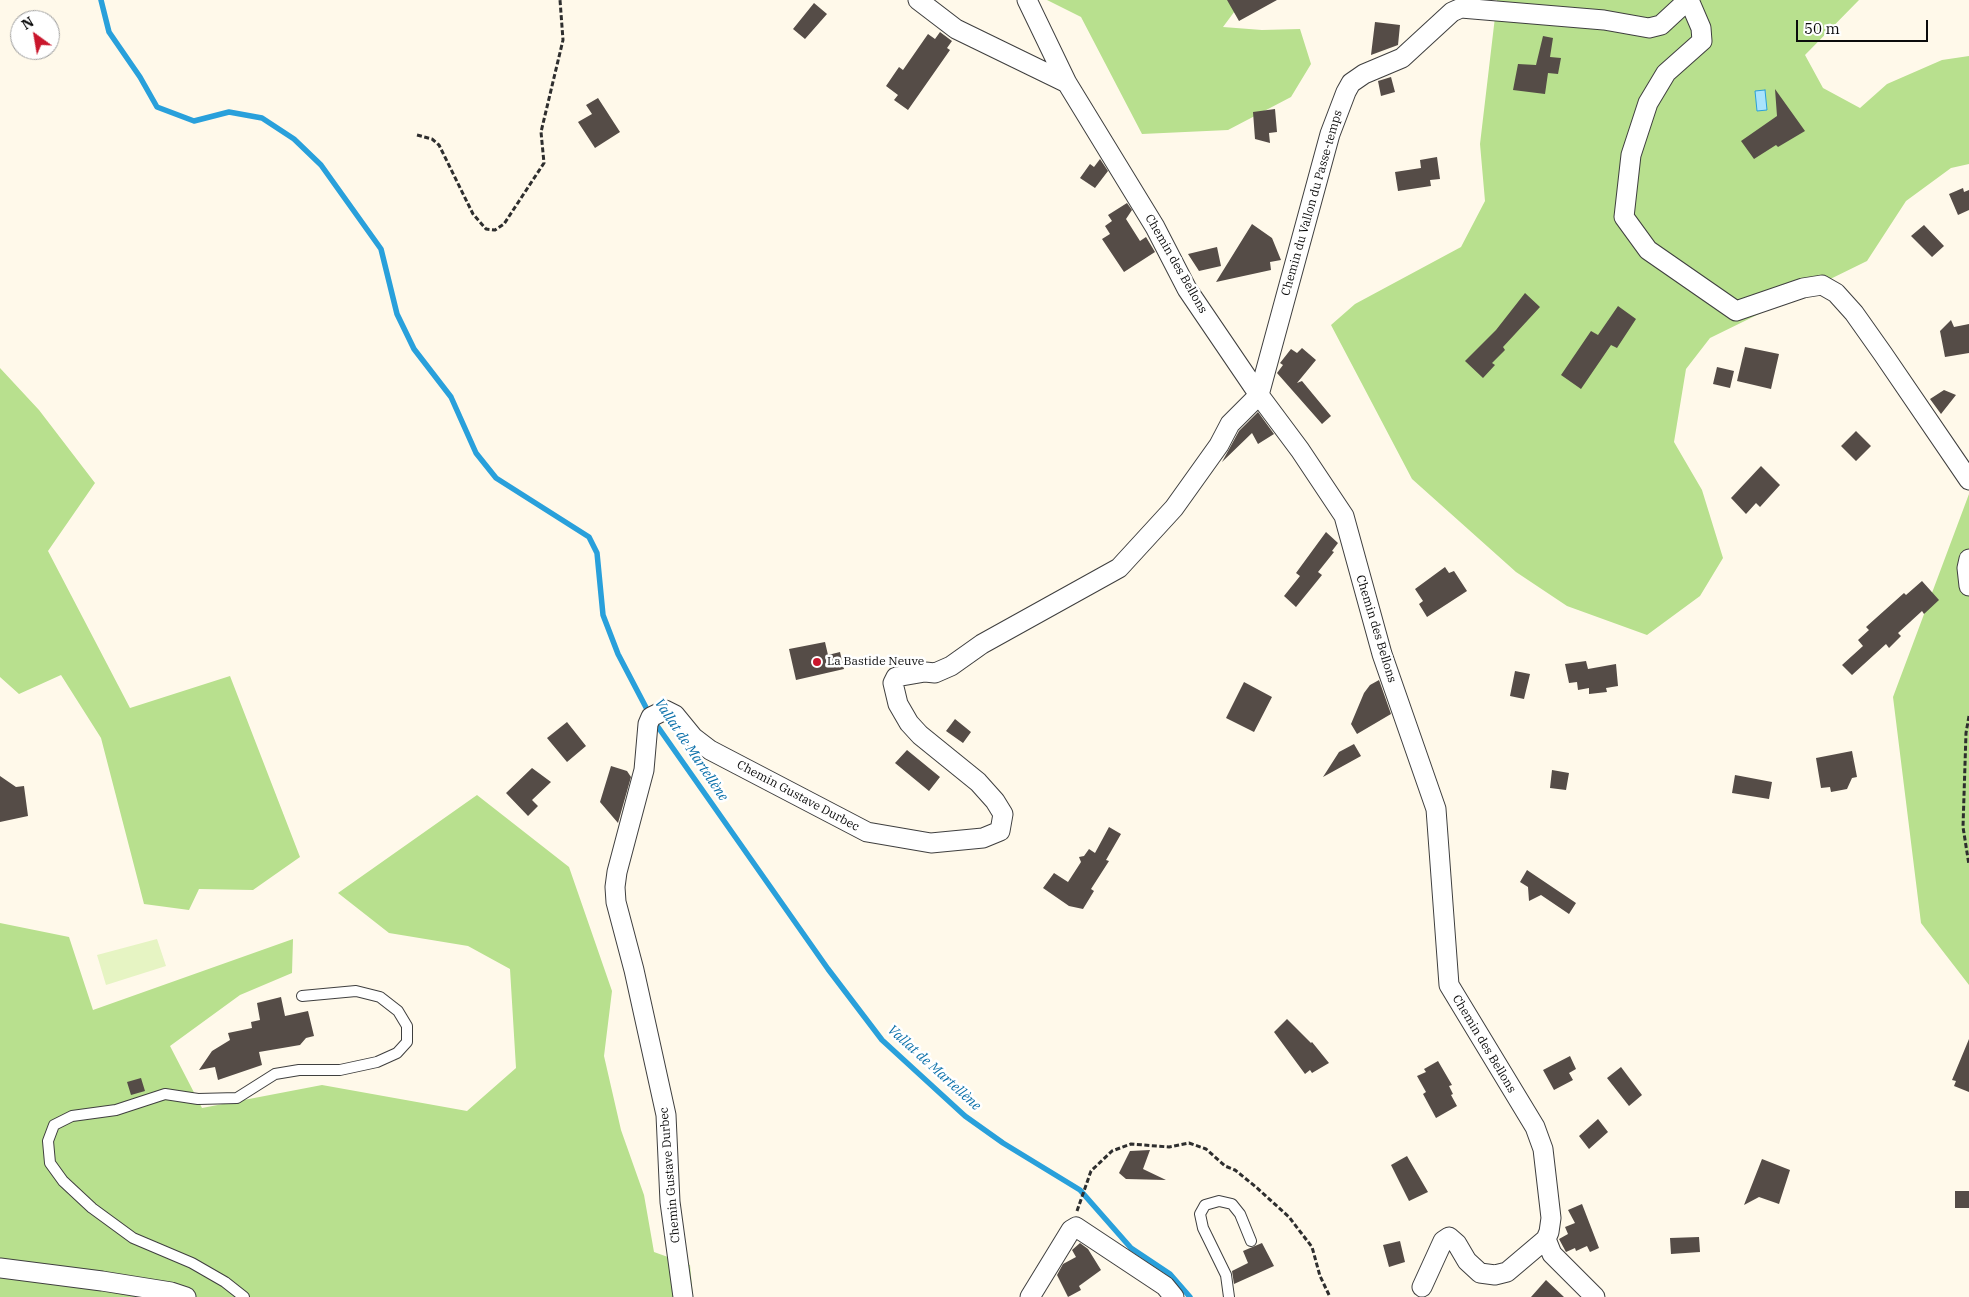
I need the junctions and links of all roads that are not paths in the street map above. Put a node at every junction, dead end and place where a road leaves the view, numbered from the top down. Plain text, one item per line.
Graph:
1 (918, 0) edge
2 (1027, 0) edge
3 (1688, 0) edge
4 (1067, 83) junction
5 (1259, 395) junction
6 (1969, 480) edge
7 (1969, 559) edge
8 (1969, 586) edge
9 (302, 996) dead end
10 (1546, 1239) junction
11 (1251, 1241) dead end
12 (0, 1268) edge
13 (1422, 1287) dead end
14 (186, 1297) edge
15 (244, 1297) edge
16 (683, 1297) edge
17 (1030, 1297) edge
18 (1174, 1297) edge
19 (1229, 1297) edge
20 (1595, 1297) edge

1 - 4 street
2 - 4 street, Chemin des Bellons
3 - 5 street, Chemin du Vallon du Passe-temps
3 - 6 street
4 - 5 street, Chemin des Bellons
5 - 10 street, Chemin des Bellons
5 - 16 street, Chemin Gustave Durbec
7 - 8 street
9 - 15 lane
10 - 13 street
10 - 20 street
11 - 19 lane
12 - 14 street
17 - 18 street

